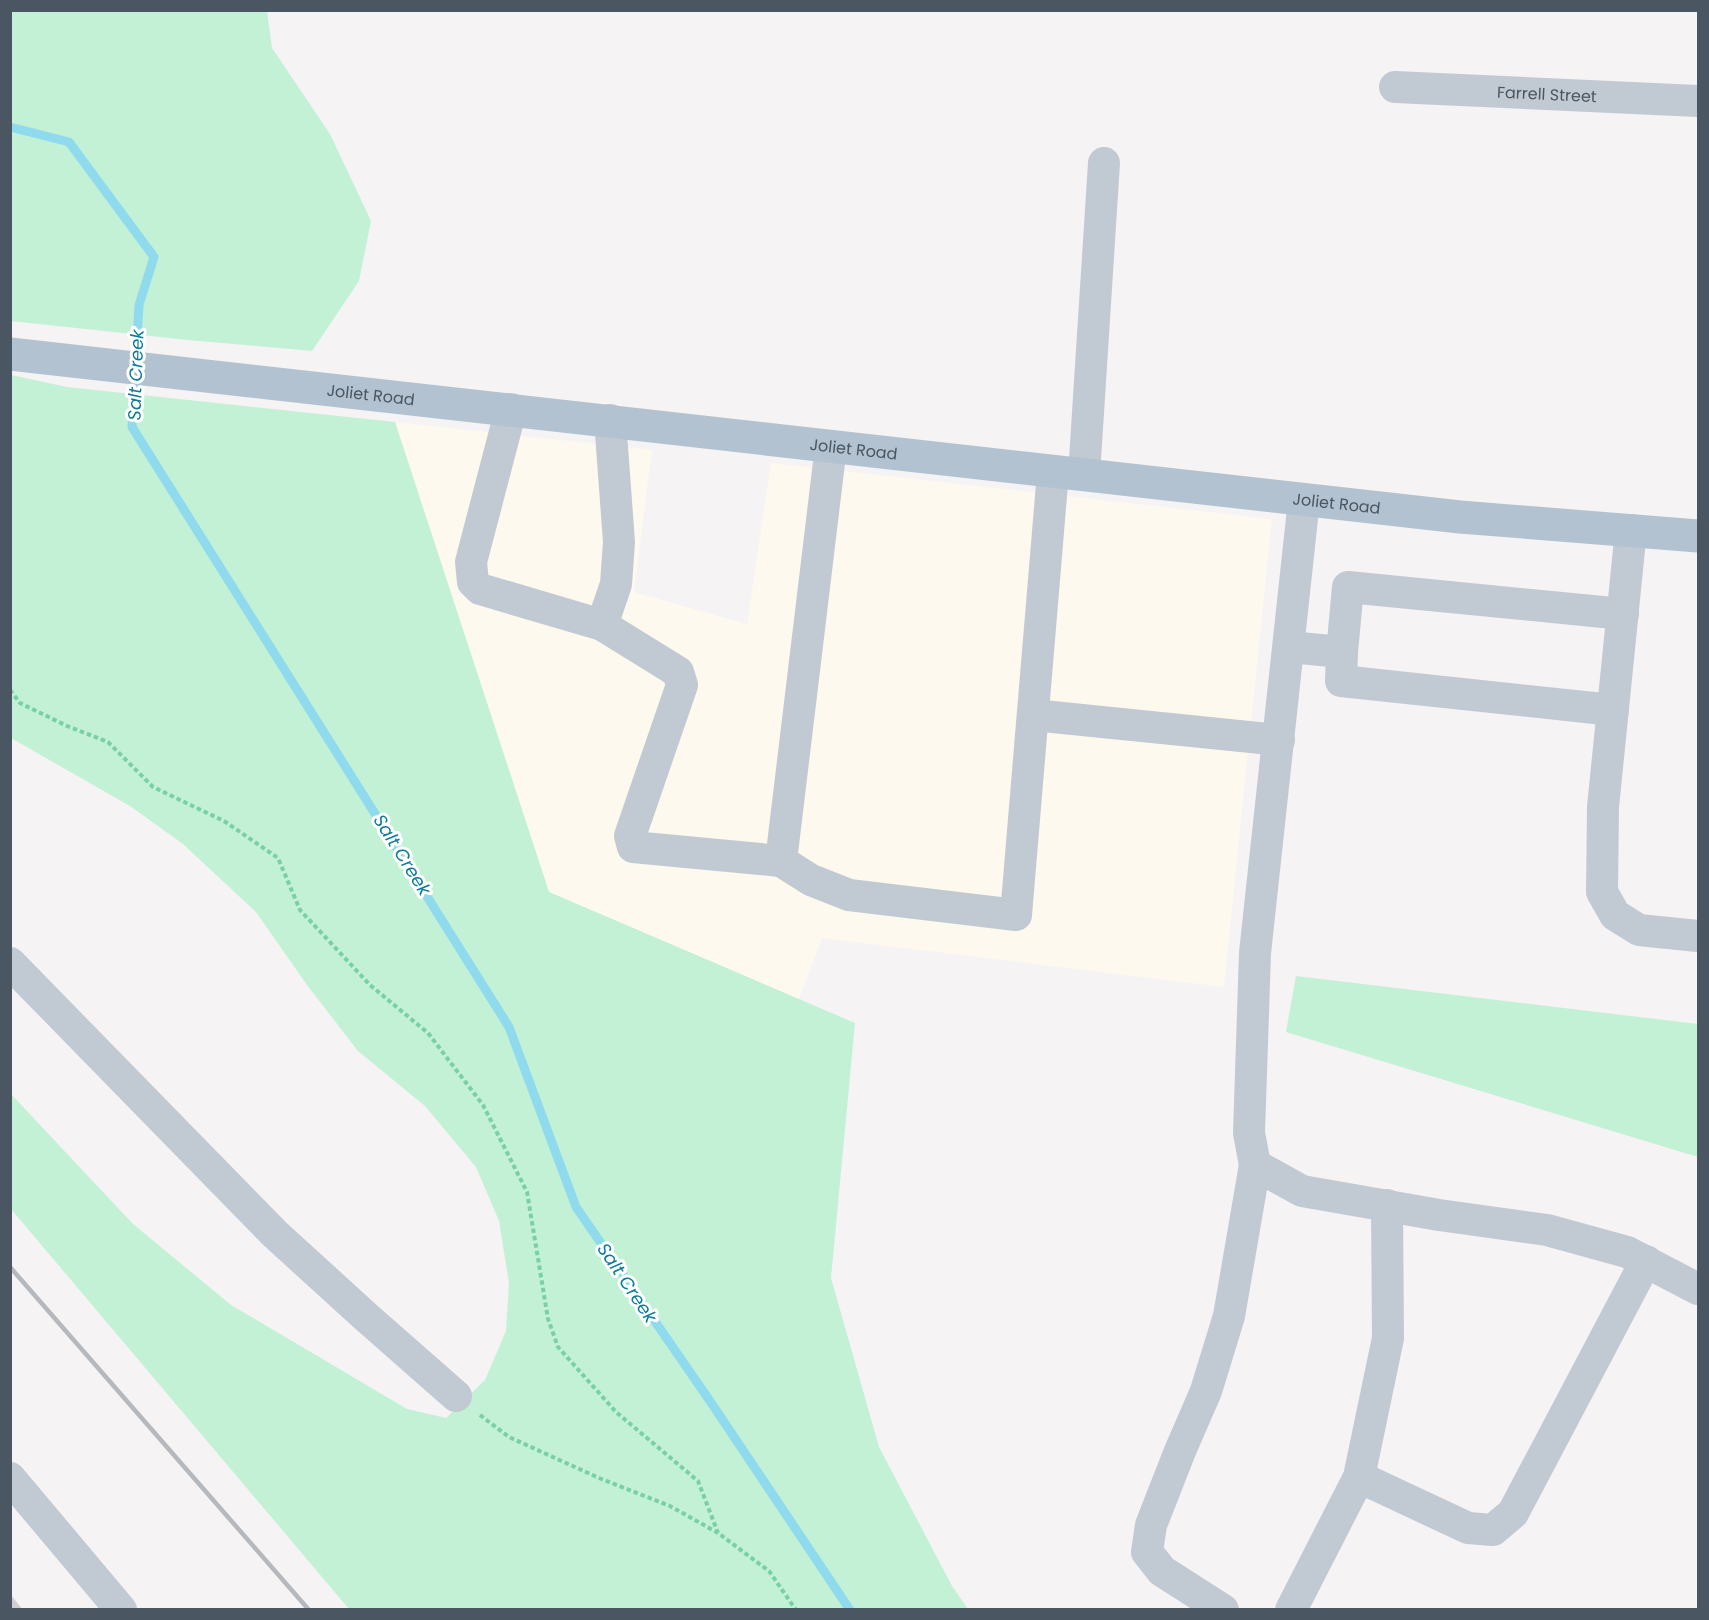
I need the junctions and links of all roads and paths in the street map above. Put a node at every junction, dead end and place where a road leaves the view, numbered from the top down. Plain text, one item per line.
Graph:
1 (1395, 87) dead end
2 (1698, 101) edge
3 (1104, 163) dead end
4 (10, 354) edge
5 (511, 409) junction
6 (610, 420) junction
7 (831, 446) junction
8 (1069, 473) junction
9 (1304, 500) junction
10 (1631, 531) junction
11 (1698, 536) edge
12 (1623, 614) junction
13 (602, 625) junction
14 (1289, 647) junction
15 (1342, 652) junction
16 (10, 690) edge
17 (1613, 710) junction
18 (1033, 715) junction
19 (1278, 740) junction
20 (781, 861) junction
21 (1698, 936) edge
22 (10, 963) edge
23 (1255, 1165) junction
24 (1387, 1205) junction
25 (1646, 1262) junction
26 (1698, 1289) edge
27 (456, 1396) joint
28 (1359, 1477) junction
29 (10, 1478) edge
30 (718, 1533) junction
31 (112, 1606) edge
32 (796, 1610) edge
33 (1223, 1610) edge
34 (1291, 1610) edge

1 - 2 street, Farrell Street
3 - 8 street
4 - 5 main road, Joliet Road
5 - 6 main road, Joliet Road
5 - 13 street
6 - 7 main road, Joliet Road
6 - 13 street
7 - 8 main road, Joliet Road
7 - 20 street
8 - 9 main road, Joliet Road
8 - 18 street
9 - 10 main road, Joliet Road
9 - 14 street
10 - 11 main road, Joliet Road
10 - 12 street
12 - 15 street
12 - 17 street
13 - 20 street
14 - 15 street
14 - 19 street
15 - 17 street
16 - 30 path
17 - 21 street
18 - 19 street
18 - 20 street
19 - 23 street
22 - 27 street
23 - 24 street
23 - 33 street
24 - 25 street
24 - 28 street
25 - 26 street
25 - 28 street
27 - 30 path
28 - 34 street
29 - 31 street
30 - 32 path

